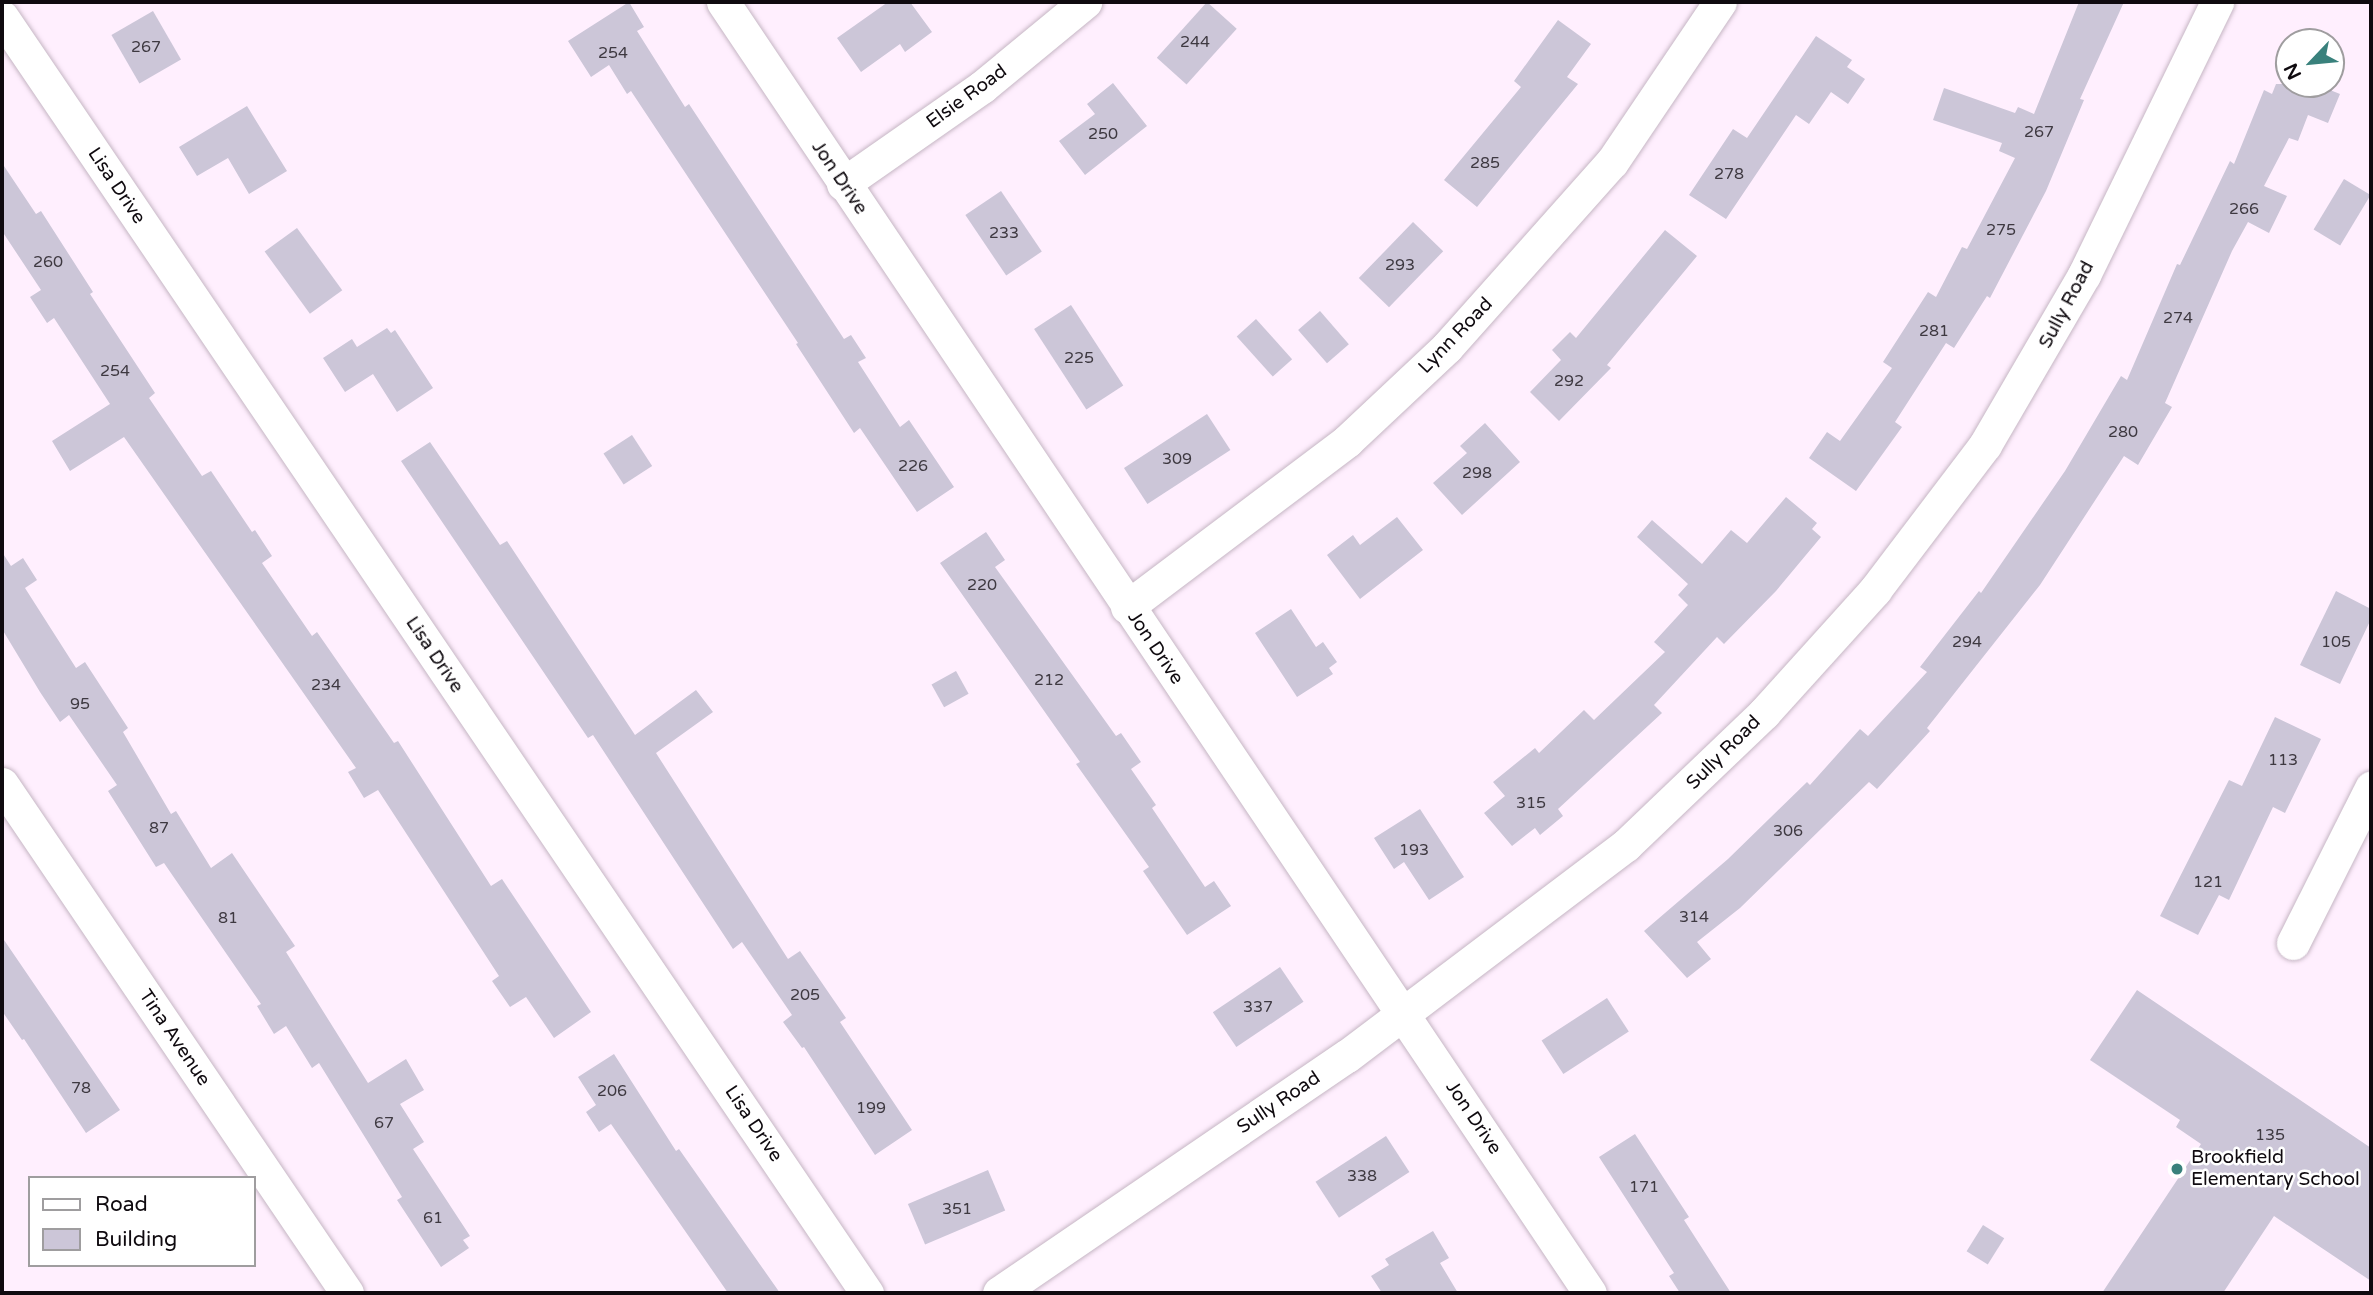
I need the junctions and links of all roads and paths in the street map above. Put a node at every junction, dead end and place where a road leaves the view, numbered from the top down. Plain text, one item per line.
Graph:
1 (723, 2) edge
2 (1085, 2) edge
3 (1720, 2) edge
4 (2217, 2) edge
5 (2, 17) edge
6 (843, 184) junction
7 (1127, 607) junction
8 (2, 784) edge
9 (2371, 788) edge
10 (2292, 943) dead end
11 (1404, 1013) junction
12 (347, 1293) edge
13 (867, 1293) edge
14 (999, 1293) edge
15 (1590, 1293) edge

1 - 6 street, Jon Drive
2 - 6 street, Elsie Road
3 - 7 street, Lynn Road
4 - 11 street, Sully Road
5 - 13 street, Lisa Drive
6 - 7 street, Jon Drive
7 - 11 street, Jon Drive
8 - 12 street, Tina Avenue
9 - 10 street
11 - 14 street, Sully Road
11 - 15 street, Jon Drive

